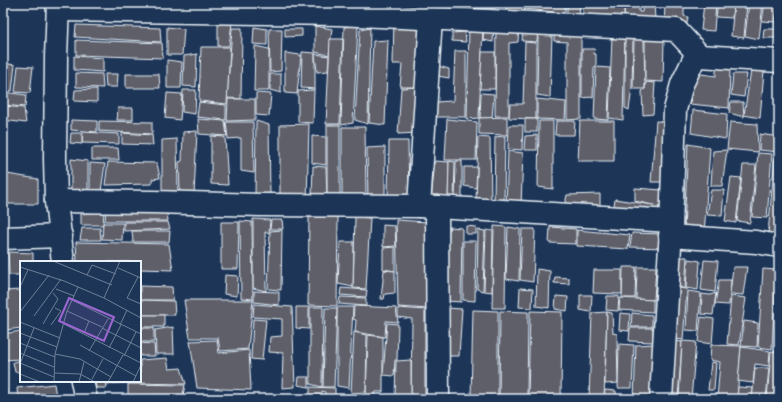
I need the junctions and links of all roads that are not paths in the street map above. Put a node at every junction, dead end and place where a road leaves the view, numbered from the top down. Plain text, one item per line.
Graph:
1 (58, 6) edge
2 (430, 18) junction
3 (700, 56) junction
4 (779, 61) edge
5 (56, 201) junction
6 (428, 206) junction
7 (671, 228) junction
8 (60, 236) junction
9 (3, 238) edge
10 (779, 246) edge
11 (63, 261) edge
12 (82, 382) edge
13 (86, 399) edge
14 (438, 399) edge
15 (660, 399) edge

1 - 2 street
1 - 5 street
2 - 3 street
2 - 6 street
3 - 4 street
3 - 7 street
5 - 6 street
5 - 8 street
6 - 7 street
6 - 14 street
7 - 10 street
7 - 15 street
8 - 9 street
8 - 11 street
12 - 13 street

